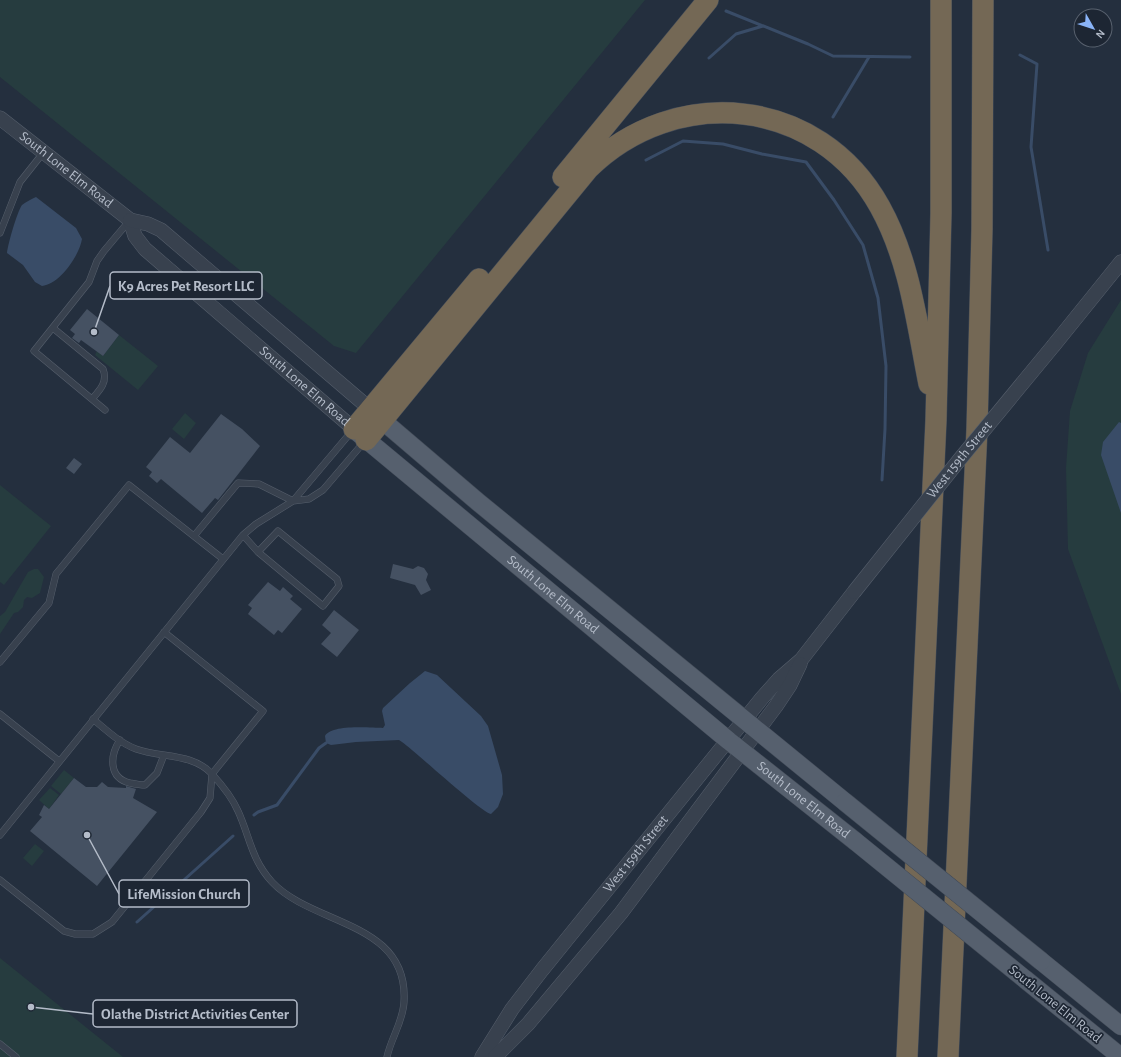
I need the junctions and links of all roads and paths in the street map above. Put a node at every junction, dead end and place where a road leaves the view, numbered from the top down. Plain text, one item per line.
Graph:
1 (708, 0) edge
2 (941, 0) edge
3 (983, 0) edge
4 (0, 118) edge
5 (43, 152) junction
6 (130, 220) junction
7 (0, 233) edge
8 (1121, 262) edge
9 (53, 328) junction
10 (92, 399) junction
11 (105, 410) dead end
12 (377, 415) junction
13 (936, 420) junction
14 (360, 435) junction
15 (293, 502) junction
16 (243, 535) junction
17 (194, 536) junction
18 (258, 552) junction
19 (223, 559) junction
20 (164, 632) junction
21 (0, 662) edge
22 (0, 714) edge
23 (93, 719) junction
24 (751, 726) junction
25 (120, 740) junction
26 (736, 746) junction
27 (164, 755) junction
28 (59, 761) junction
29 (212, 774) junction
30 (0, 835) edge
31 (0, 880) edge
32 (1121, 1026) edge
33 (0, 1044) edge
34 (16, 1057) edge
35 (387, 1057) edge
36 (482, 1057) edge
37 (495, 1057) edge
38 (907, 1057) edge
39 (948, 1057) edge
40 (1121, 1057) edge

1 - 12 highway
2 - 13 highway
3 - 39 highway
4 - 5 street, South Lone Elm Road
5 - 6 street, South Lone Elm Road
5 - 7 lane
6 - 9 lane
6 - 12 street, South Lone Elm Road
6 - 14 street, South Lone Elm Road
8 - 24 street, West 159th Street, bridge
9 - 10 lane
9 - 10 lane
10 - 11 lane
12 - 13 highway
12 - 14 highway
12 - 24 main road, South Lone Elm Road
13 - 38 highway
14 - 15 lane
14 - 15 lane
14 - 26 main road, South Lone Elm Road
15 - 16 lane
15 - 17 lane
16 - 18 lane
16 - 19 lane
17 - 19 lane
17 - 21 lane
18 - 18 lane
19 - 20 lane
20 - 23 lane
20 - 29 lane
22 - 28 lane
23 - 25 lane
23 - 28 lane
24 - 26 street, West 159th Street
24 - 32 main road, South Lone Elm Road, bridge
25 - 27 lane
25 - 27 lane
26 - 36 street, West 159th Street
26 - 37 street, West 159th Street
26 - 40 main road, South Lone Elm Road, bridge
27 - 29 lane
28 - 30 lane
29 - 31 lane
29 - 35 lane
33 - 34 lane

